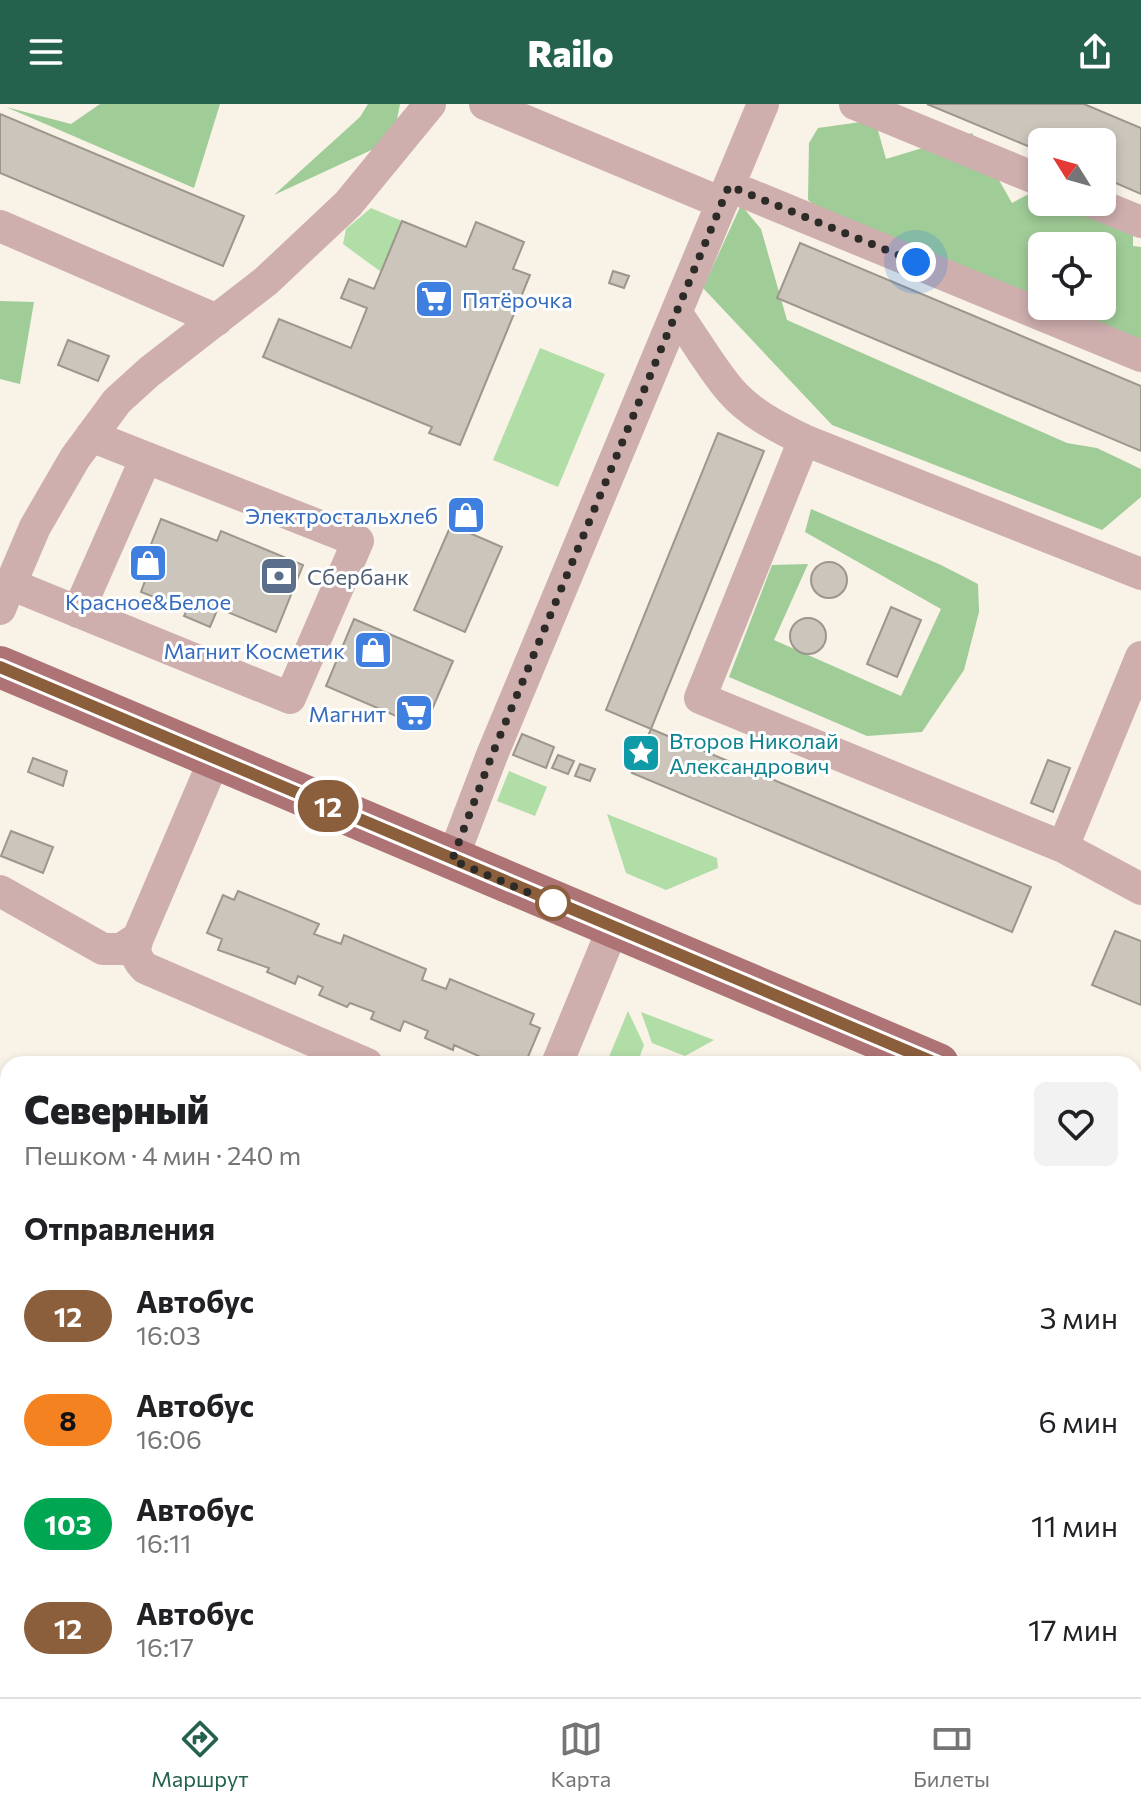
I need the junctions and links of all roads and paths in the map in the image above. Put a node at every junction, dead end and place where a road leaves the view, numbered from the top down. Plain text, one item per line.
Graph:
1 (430, 104) edge
2 (485, 104) edge
3 (763, 104) edge
4 (855, 104) edge
5 (526, 112) edge
6 (1028, 175) edge
7 (726, 195) junction
8 (1116, 212) edge
9 (1141, 222) edge
10 (0, 226) edge
11 (677, 314) junction
12 (217, 320) junction
13 (1141, 356) edge
14 (91, 436) junction
15 (804, 440) junction
16 (146, 458) junction
17 (1141, 574) edge
18 (7, 577) edge
19 (78, 612) junction
20 (1141, 657) edge
21 (0, 667) edge
22 (215, 758) junction
23 (1063, 847) junction
24 (452, 860) junction
25 (1141, 889) edge
26 (0, 891) edge
27 (613, 928) junction
28 (138, 938) junction
29 (348, 1056) edge
30 (560, 1056) edge
31 (909, 1056) edge

1 - 12 street
2 - 5 street
3 - 7 street
4 - 6 street
5 - 7 street
7 - 11 street
7 - 13 street
8 - 9 street
10 - 12 street
11 - 15 street
11 - 24 street
12 - 14 street
14 - 16 street
14 - 18 street
15 - 17 street
15 - 23 street
16 - 19 street
16 - 19 street
18 - 19 street
20 - 23 street
21 - 22 main road
22 - 24 main road
22 - 28 street
23 - 25 street
24 - 27 main road
26 - 28 street
27 - 30 street
27 - 31 main road
28 - 29 street

